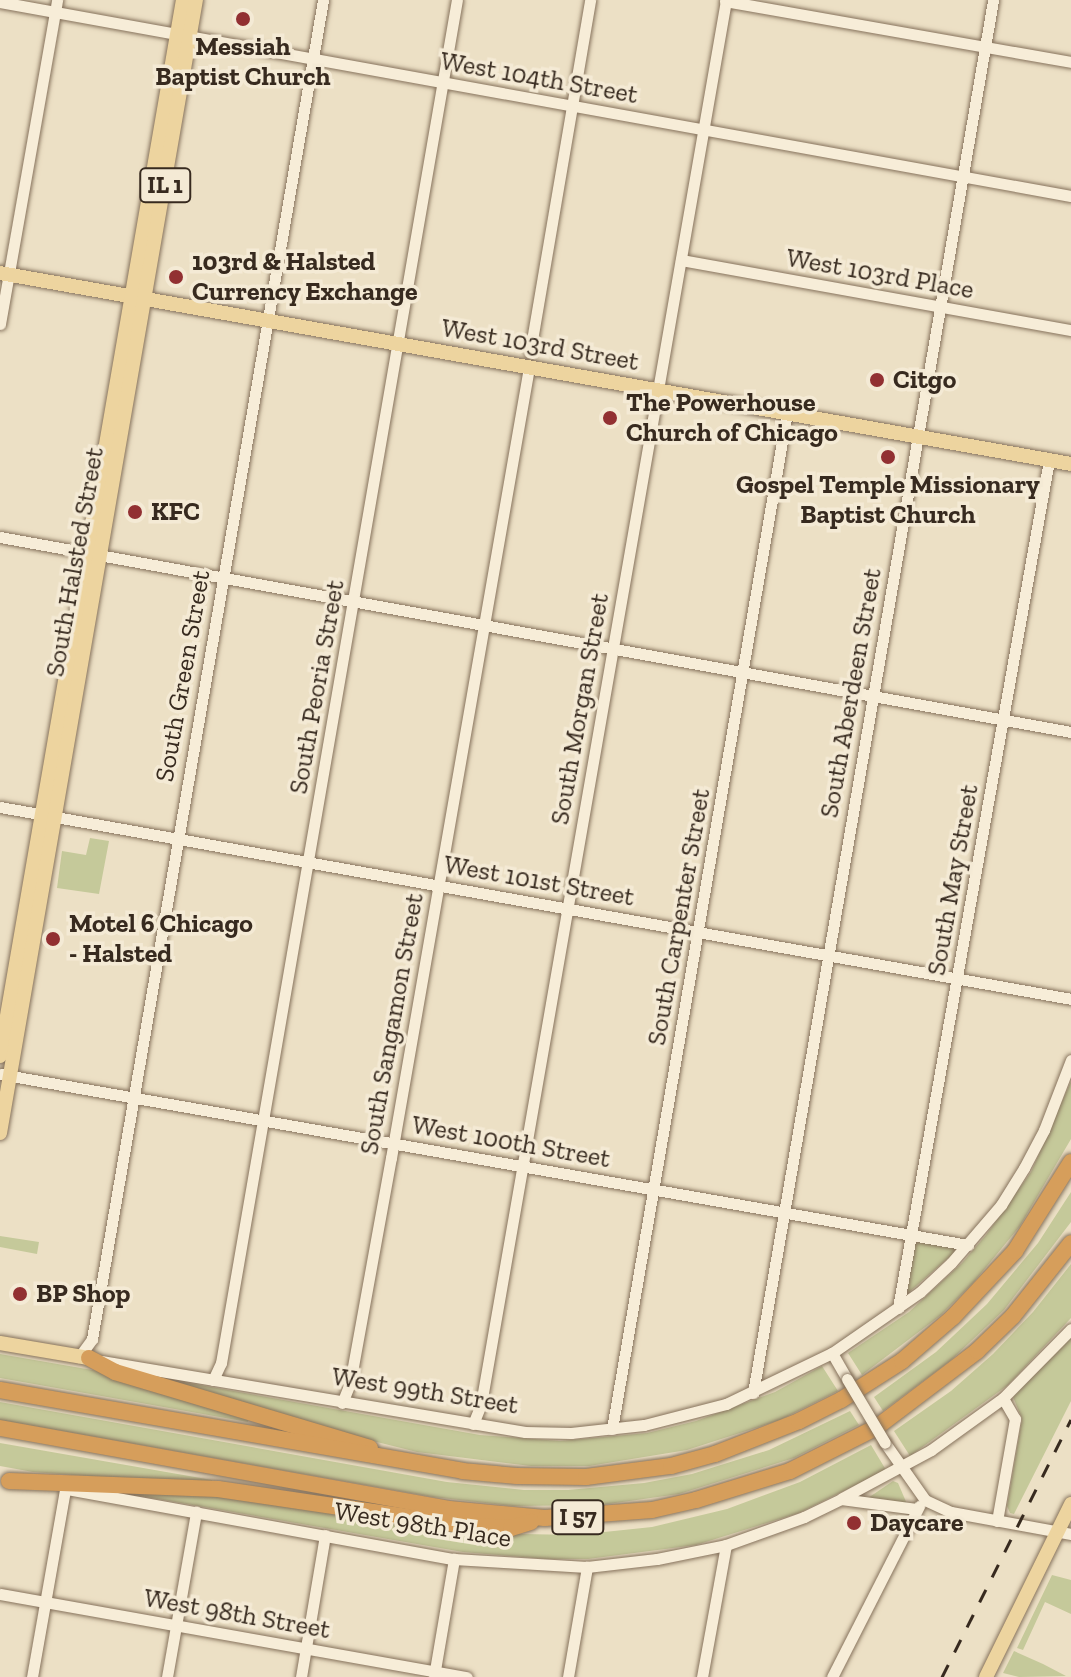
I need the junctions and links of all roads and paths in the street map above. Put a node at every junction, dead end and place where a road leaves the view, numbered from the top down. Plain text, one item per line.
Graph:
1 (183, 0) edge
2 (196, 0) edge
3 (323, 0) edge
4 (457, 0) edge
5 (590, 0) edge
6 (726, 0) edge
7 (993, 0) edge
8 (0, 2) edge
9 (56, 6) edge
10 (184, 35) junction
11 (985, 46) junction
12 (313, 59) junction
13 (1071, 62) edge
14 (443, 82) junction
15 (572, 106) junction
16 (703, 130) junction
17 (963, 177) junction
18 (1071, 196) edge
19 (681, 260) junction
20 (4, 274) edge
21 (138, 298) junction
22 (940, 307) junction
23 (268, 321) junction
24 (0, 324) edge
25 (1071, 330) edge
26 (398, 344) junction
27 (529, 360) junction
28 (658, 390) junction
29 (787, 413) junction
30 (918, 437) junction
31 (1049, 460) junction
32 (1071, 464) edge
33 (0, 537) edge
34 (94, 554) junction
35 (223, 577) junction
36 (355, 601) junction
37 (484, 625) junction
38 (613, 648) junction
39 (744, 672) junction
40 (873, 696) junction
41 (1003, 719) junction
42 (1071, 732) edge
43 (0, 807) edge
44 (48, 815) junction
45 (178, 839) junction
46 (308, 862) junction
47 (439, 885) junction
48 (568, 908) junction
49 (699, 932) junction
50 (828, 955) junction
51 (958, 978) junction
52 (1071, 999) edge
53 (0, 1056) edge
54 (1071, 1060) edge
55 (5, 1075) edge
56 (134, 1098) junction
57 (263, 1121) junction
58 (0, 1133) edge
59 (394, 1144) junction
60 (1071, 1162) edge
61 (523, 1166) junction
62 (653, 1189) junction
63 (784, 1213) junction
64 (913, 1236) junction
65 (1071, 1243) edge
66 (968, 1245) junction
67 (898, 1308) junction
68 (1071, 1329) edge
69 (0, 1343) edge
70 (832, 1353) junction
71 (84, 1358) junction
72 (213, 1380) junction
73 (0, 1390) edge
74 (753, 1393) junction
75 (1003, 1398) junction
76 (342, 1403) junction
77 (473, 1424) junction
78 (0, 1428) edge
79 (612, 1429) junction
80 (401, 1461) junction
81 (900, 1468) junction
82 (4, 1480) edge
83 (65, 1489) junction
84 (841, 1499) junction
85 (1071, 1504) edge
86 (920, 1505) junction
87 (196, 1512) junction
88 (545, 1518) junction
89 (997, 1521) junction
90 (1064, 1533) edge
91 (325, 1535) junction
92 (726, 1545) junction
93 (454, 1559) junction
94 (587, 1567) junction
95 (0, 1594) edge
96 (45, 1602) junction
97 (176, 1625) junction
98 (306, 1648) junction
99 (434, 1674) edge
100 (32, 1677) edge
101 (167, 1677) edge
102 (301, 1677) edge
103 (467, 1677) edge
104 (568, 1677) edge
105 (702, 1677) edge
106 (832, 1677) edge
107 (986, 1677) edge

1 - 10 main road, South Halsted Street / IL 1
2 - 10 main road, South Halsted Street / IL 1
3 - 12 street, South Green Street
4 - 14 street, South Peoria Street
5 - 15 street, South Sangamon Street
6 - 11 street
6 - 16 street, South Morgan Street
7 - 11 street, South Aberdeen Street
8 - 9 street, West 104th Street
9 - 10 street, West 104th Street
9 - 20 street
10 - 12 street, West 104th Street
10 - 21 main road, South Halsted Street / IL 1
11 - 13 street
11 - 17 street, South Aberdeen Street
12 - 14 street, West 104th Street
12 - 23 street, South Green Street
14 - 15 street, West 104th Street
14 - 26 street, South Peoria Street
15 - 16 street, West 104th Street
15 - 27 street, South Sangamon Street
16 - 17 street, West 104th Street
16 - 19 street, South Morgan Street
17 - 18 street, West 104th Street
17 - 22 street, South Aberdeen Street
19 - 22 street, West 103rd Place
19 - 28 street, South Morgan Street
20 - 21 main road, West 103rd Street
20 - 24 street
21 - 23 main road, West 103rd Street
21 - 34 main road, South Halsted Street / IL 1
22 - 25 street, West 103rd Place
22 - 30 street, South Aberdeen Street
23 - 26 main road, West 103rd Street
23 - 35 street, South Green Street
26 - 27 main road, West 103rd Street
26 - 36 street, South Peoria Street
27 - 28 main road, West 103rd Street
27 - 37 street, South Sangamon Street
28 - 29 main road, West 103rd Street
28 - 38 street, South Morgan Street
29 - 30 main road, West 103rd Street
29 - 39 street, South Carpenter Street
30 - 31 main road, West 103rd Street
30 - 40 street, South Aberdeen Street
31 - 32 main road, West 103rd Street
31 - 41 street, South May Street
33 - 34 street
34 - 35 street
34 - 44 main road, South Halsted Street / IL 1
35 - 36 street
35 - 45 street, South Green Street
36 - 37 street
36 - 46 street, South Peoria Street
37 - 38 street
37 - 47 street, South Sangamon Street
38 - 39 street
38 - 48 street, South Morgan Street
39 - 40 street
39 - 49 street, South Carpenter Street
40 - 41 street
40 - 50 street, South Aberdeen Street
41 - 42 street
41 - 51 street, South May Street
43 - 44 street, West 101st Street
44 - 45 street, West 101st Street
44 - 53 main road, South Halsted Street / IL 1
44 - 55 main road, South Halsted Street / IL 1
45 - 46 street, West 101st Street
45 - 56 street, South Green Street
46 - 47 street, West 101st Street
46 - 57 street, South Peoria Street
47 - 48 street, West 101st Street
47 - 59 street, South Sangamon Street
48 - 49 street, West 101st Street
48 - 61 street, South Morgan Street
49 - 50 street, West 101st Street
49 - 62 street, South Carpenter Street
50 - 51 street, West 101st Street
50 - 63 street, South Aberdeen Street
51 - 52 street, West 101st Street
51 - 64 street, South May Street
54 - 66 street, West 99th Street
55 - 56 street, West 100th Street
55 - 58 main road, South Halsted Street / IL 1
56 - 57 street, West 100th Street
56 - 71 street, South Green Street
57 - 59 street, West 100th Street
57 - 72 street, South Peoria Street
59 - 61 street, West 100th Street
59 - 76 street, South Sangamon Street
60 - 80 highway, I 57
61 - 62 street, West 100th Street
61 - 77 street, South Morgan Street
62 - 63 street, West 100th Street
62 - 79 street, South Carpenter Street
63 - 64 street, West 100th Street
63 - 74 street, South Aberdeen Street
64 - 66 street, West 100th Street
64 - 67 street, South May Street
65 - 88 highway, I 57
66 - 67 street, West 99th Street
67 - 70 street, West 99th Street
68 - 75 street, West 98th Place
69 - 71 main road, West 99th Street
70 - 74 street, West 99th Street
70 - 81 street, bridge
71 - 72 street, West 99th Street
71 - 80 highway
72 - 76 street, West 99th Street
73 - 80 highway, I 57
74 - 79 street, West 99th Street
75 - 81 street, West 98th Place
75 - 89 street
76 - 77 street, West 99th Street
77 - 79 street, West 99th Street
78 - 88 highway, I 57
81 - 84 street, West 98th Place
81 - 86 street
82 - 83 street, West 98th Place
82 - 88 highway
83 - 87 street, West 98th Place
83 - 96 street
84 - 86 street
84 - 92 street, West 98th Place
85 - 90 main road
86 - 89 street
86 - 106 street
87 - 91 street, West 98th Place
87 - 97 street
89 - 90 street
90 - 107 main road
91 - 93 street, West 98th Place
91 - 98 street
92 - 94 street, West 98th Place
92 - 105 street
93 - 94 street, West 98th Place
93 - 99 street
94 - 104 street
95 - 96 street, West 98th Street
96 - 97 street, West 98th Street
96 - 100 street
97 - 98 street, West 98th Street
97 - 101 street
98 - 99 street, West 98th Street
98 - 102 street
99 - 103 street, West 98th Street

